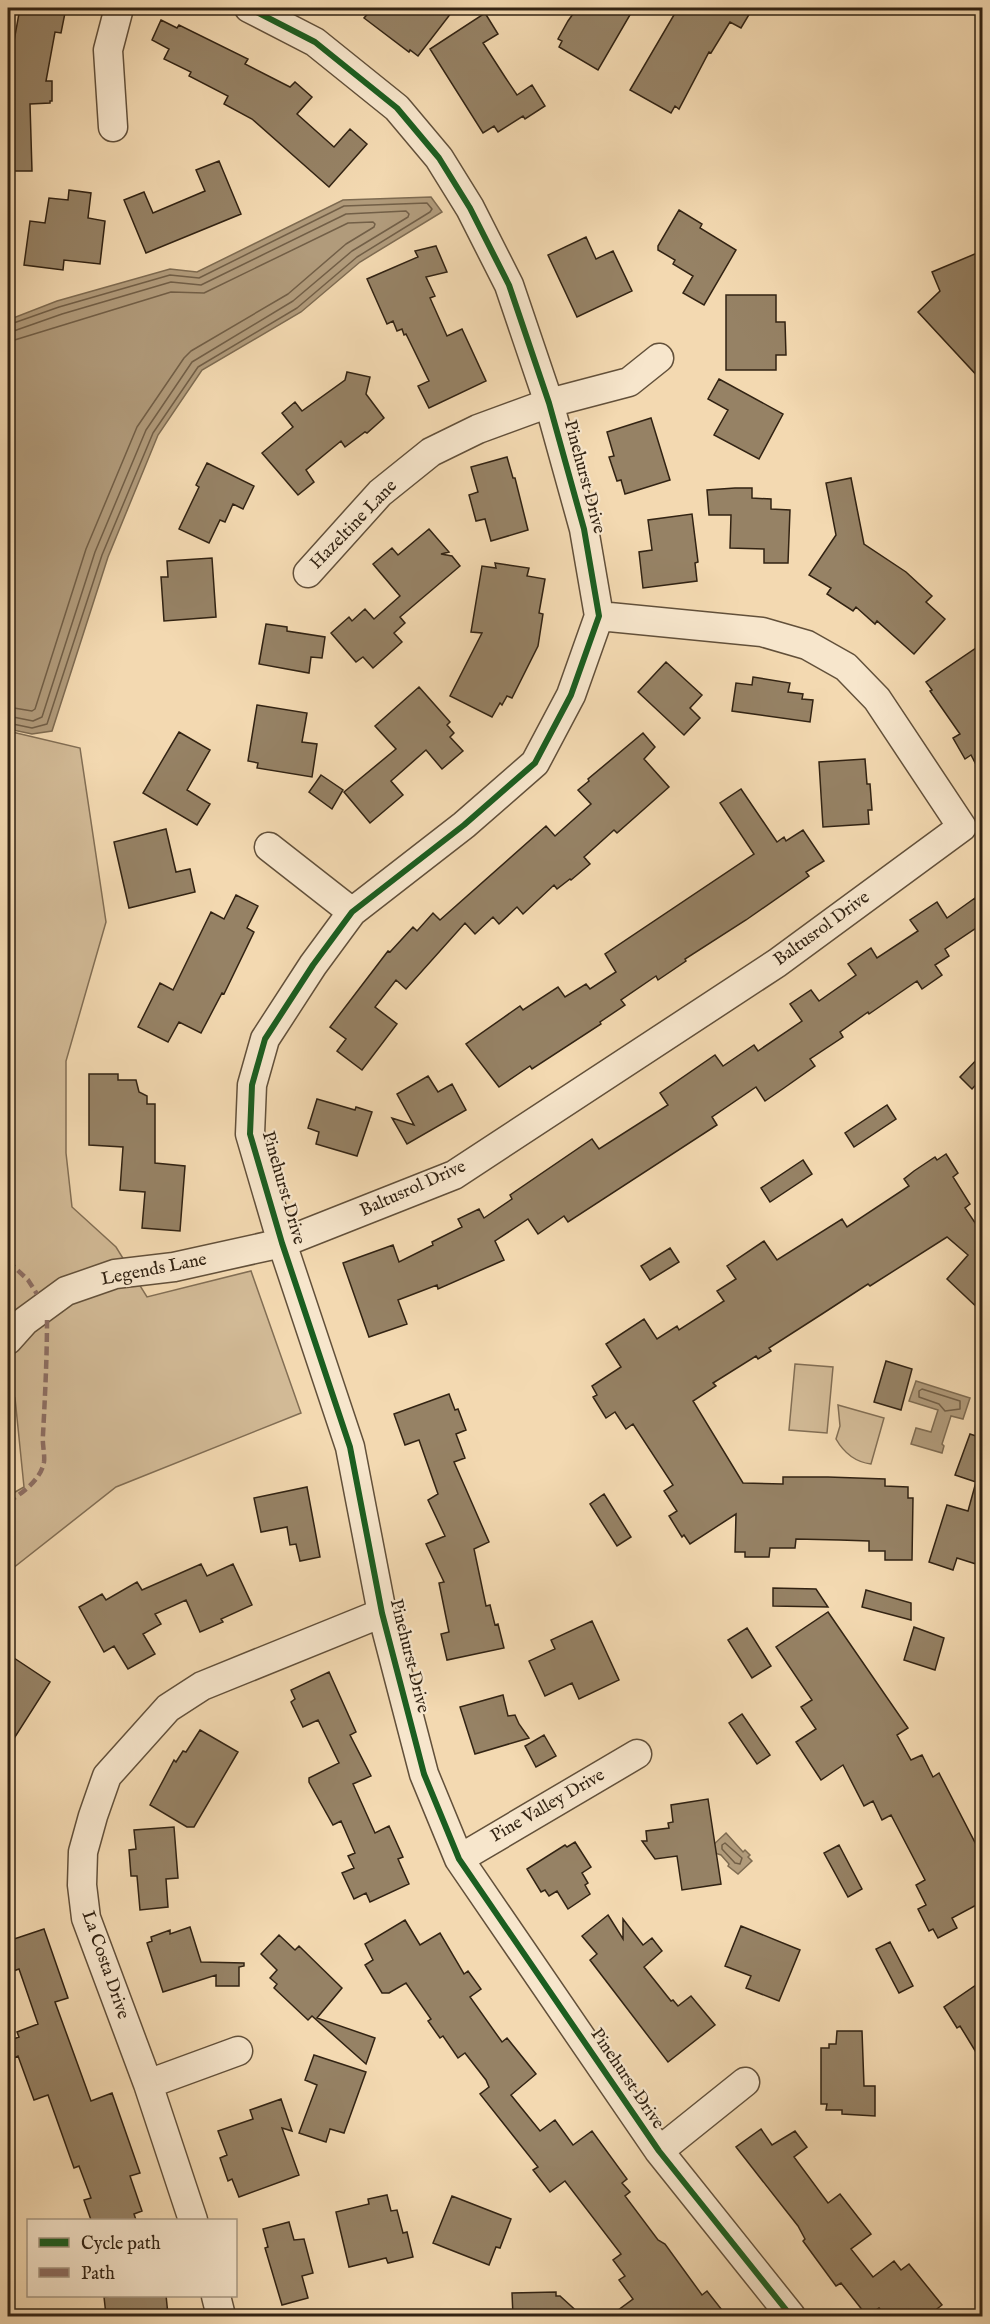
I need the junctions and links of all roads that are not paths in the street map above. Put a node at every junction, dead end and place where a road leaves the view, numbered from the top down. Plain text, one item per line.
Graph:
1 (118, 8) edge
2 (249, 8) edge
3 (113, 127) dead end
4 (659, 358) dead end
5 (549, 404) junction
6 (308, 573) dead end
7 (598, 616) junction
8 (269, 847) dead end
9 (352, 912) junction
10 (282, 1243) junction
11 (8, 1340) edge
12 (382, 1613) junction
13 (637, 1754) dead end
14 (459, 1858) junction
15 (238, 2051) dead end
16 (745, 2082) dead end
17 (148, 2084) junction
18 (659, 2151) junction
19 (193, 2219) edge
20 (216, 2297) edge
21 (221, 2316) edge
22 (791, 2316) edge

1 - 3 street
2 - 5 street, Pinehurst Drive
4 - 5 street, Hazeltine Lane
5 - 6 street, Hazeltine Lane
5 - 7 street, Pinehurst Drive
7 - 9 street, Pinehurst Drive
7 - 10 street, Baltusrol Drive
8 - 9 street
9 - 10 street, Pinehurst Drive
10 - 11 street, Legends Lane
10 - 12 street, Pinehurst Drive
12 - 14 street, Pinehurst Drive
12 - 17 street, La Costa Drive
13 - 14 street, Pine Valley Drive
14 - 18 street, Pinehurst Drive
15 - 17 street
16 - 18 street
17 - 19 street, La Costa Drive
18 - 22 street, Pinehurst Drive
20 - 21 street

